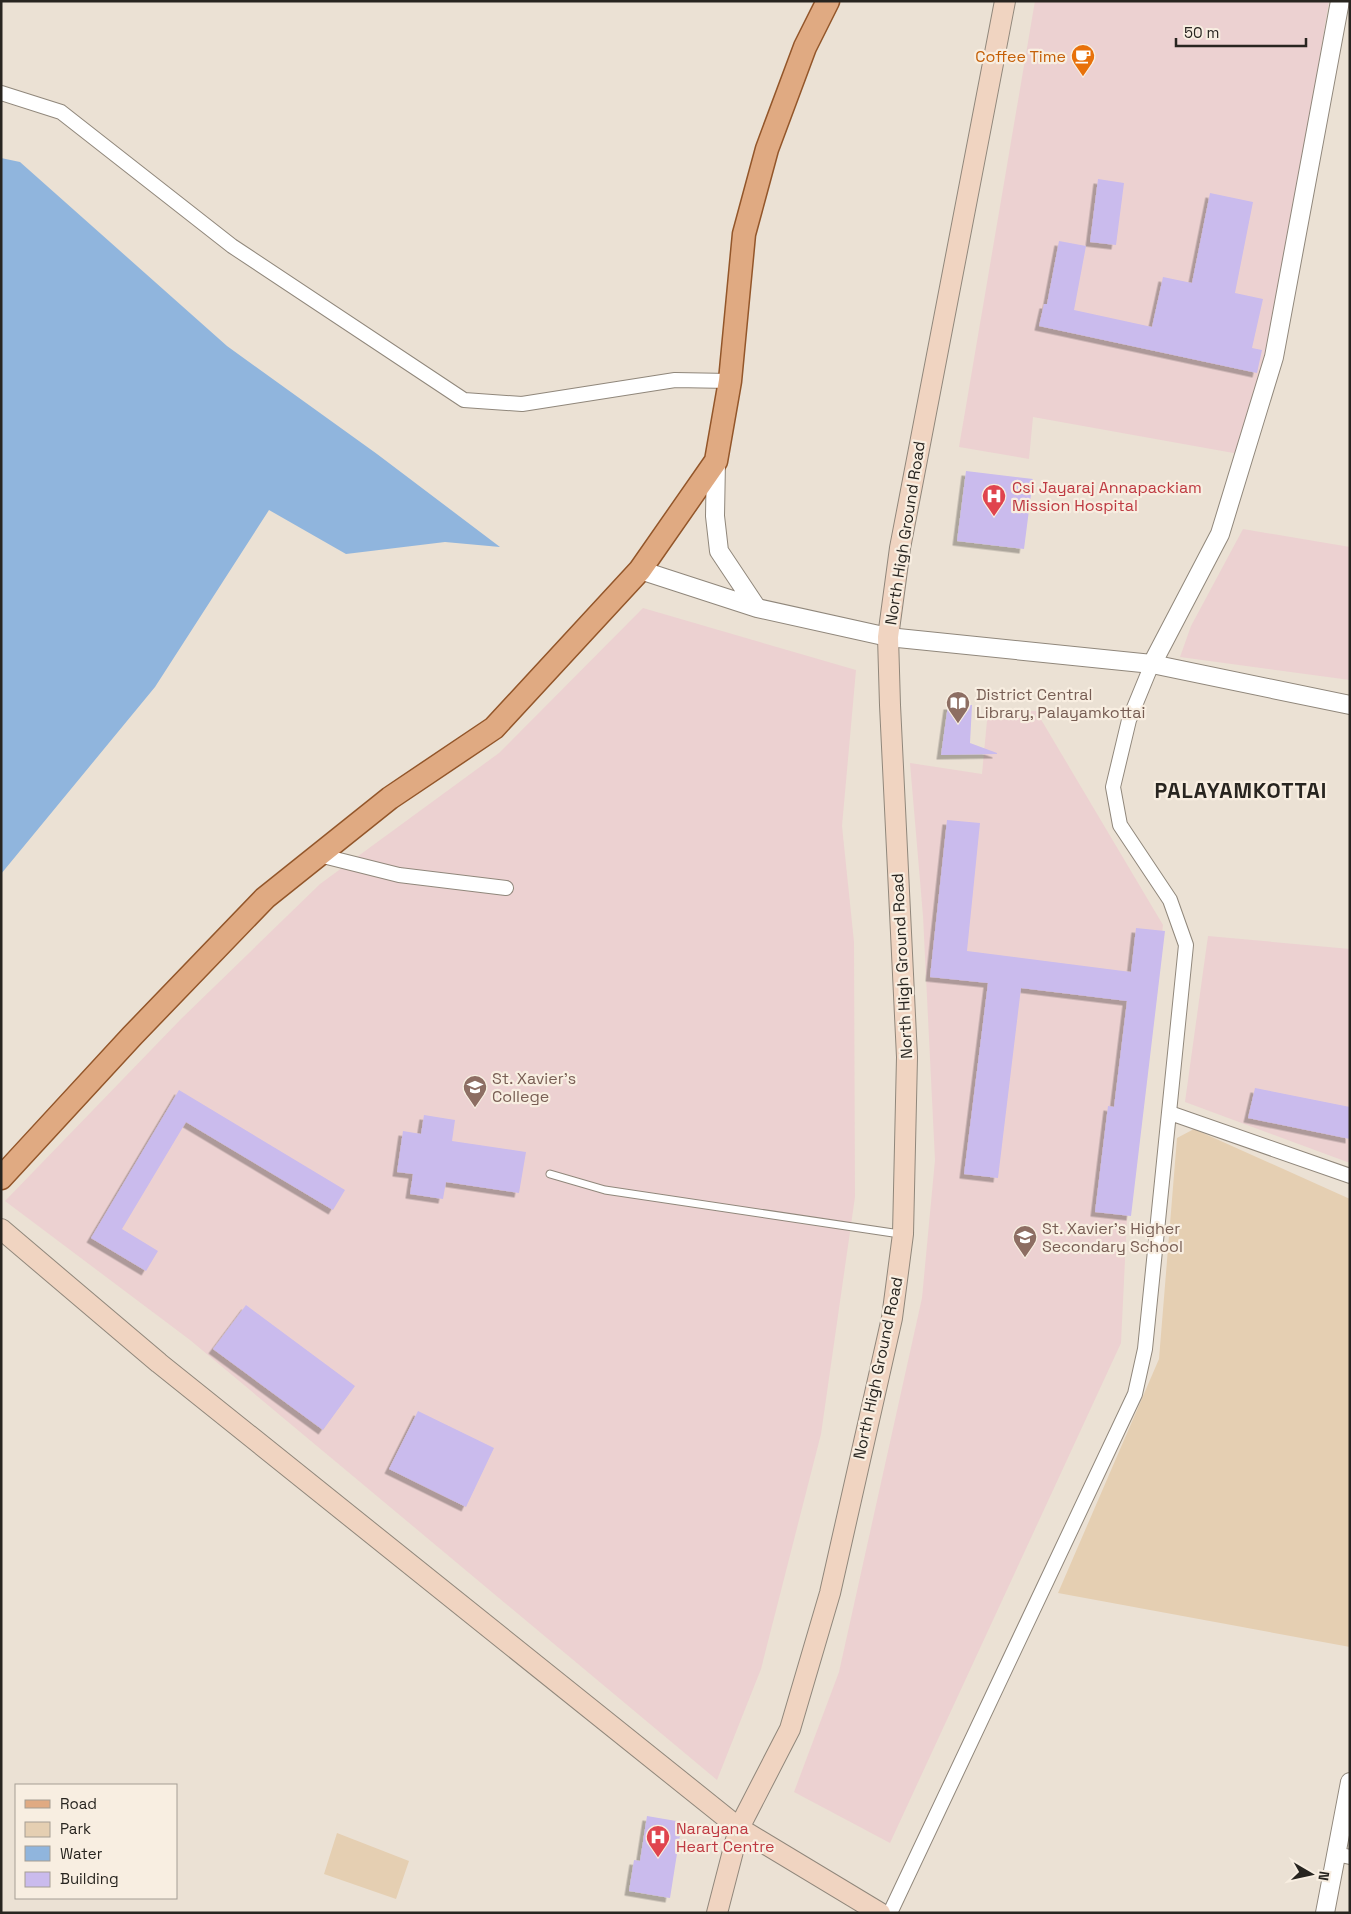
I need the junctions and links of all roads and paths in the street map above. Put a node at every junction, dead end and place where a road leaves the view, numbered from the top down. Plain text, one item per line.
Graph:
1 (828, 1) edge
2 (1005, 1) edge
3 (1340, 1) edge
4 (1342, 36) edge
5 (1, 93) edge
6 (730, 381) junction
7 (716, 461) junction
8 (640, 570) junction
9 (757, 608) junction
10 (888, 637) junction
11 (1152, 664) junction
12 (1350, 705) edge
13 (319, 855) junction
14 (506, 888) dead end
15 (1170, 1113) junction
16 (550, 1174) dead end
17 (1350, 1176) edge
18 (1, 1178) edge
19 (1, 1229) edge
20 (903, 1234) junction
21 (1350, 1782) edge
22 (739, 1828) junction
23 (1343, 1856) edge
24 (717, 1913) edge
25 (880, 1913) edge
26 (890, 1913) edge
27 (1325, 1913) edge

1 - 6 main road
2 - 10 main road, North High Ground Road
3 - 4 street
4 - 11 street
5 - 6 street
6 - 7 main road
7 - 8 main road
7 - 9 street
8 - 9 street
8 - 13 main road
9 - 10 street
10 - 11 street
10 - 20 main road, North High Ground Road
11 - 12 street
11 - 15 street
13 - 14 street
13 - 18 main road
15 - 17 street
15 - 26 street
16 - 20 lane
19 - 22 main road
20 - 22 main road, North High Ground Road
21 - 23 street
22 - 24 main road, North High Ground Road
22 - 25 main road
23 - 27 street

